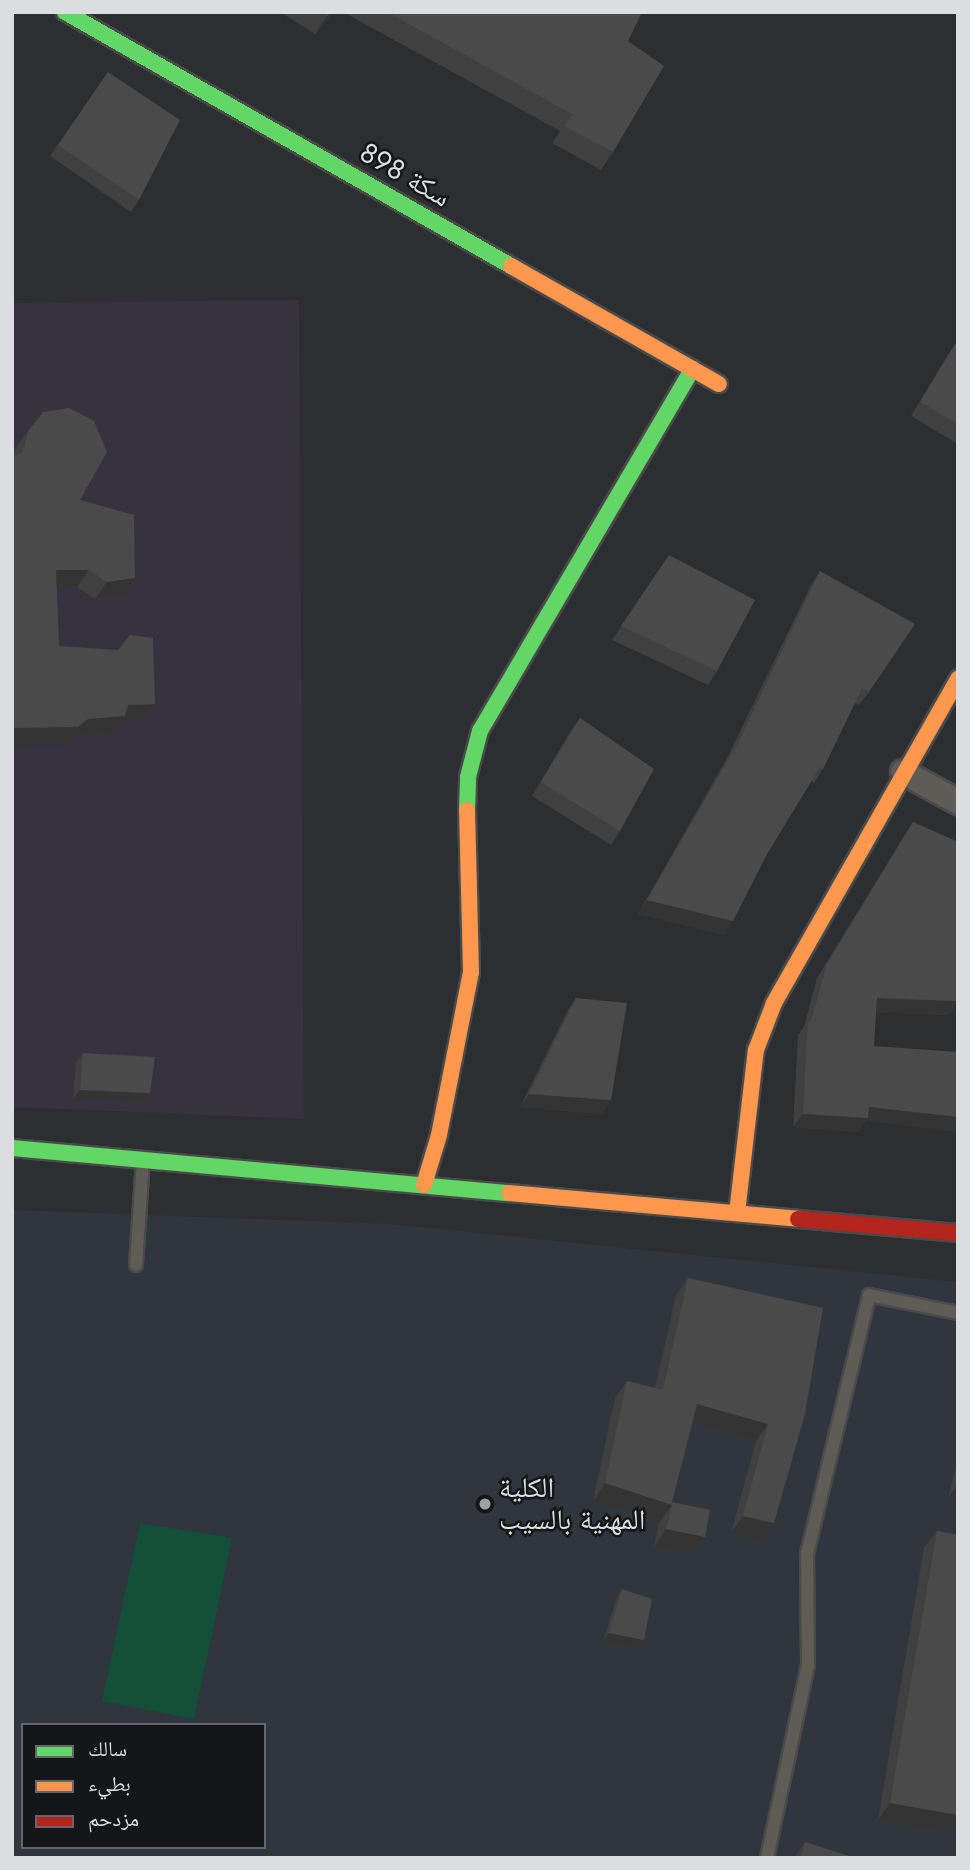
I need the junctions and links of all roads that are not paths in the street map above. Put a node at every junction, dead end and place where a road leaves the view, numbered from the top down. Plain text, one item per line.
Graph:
1 (65, 12) edge
2 (692, 369) junction
3 (719, 384) dead end
4 (958, 679) edge
5 (903, 772) junction
6 (958, 802) edge
7 (12, 1148) edge
8 (144, 1160) junction
9 (424, 1185) junction
10 (737, 1213) junction
11 (958, 1233) edge
12 (136, 1265) dead end
13 (958, 1313) edge
14 (767, 1858) edge

1 - 2 street, سكة 898
2 - 3 street, سكة 898
2 - 9 street
4 - 5 street
5 - 6 street
5 - 10 street
7 - 8 street
8 - 9 street
8 - 12 lane
9 - 10 street
10 - 11 street
13 - 14 lane

